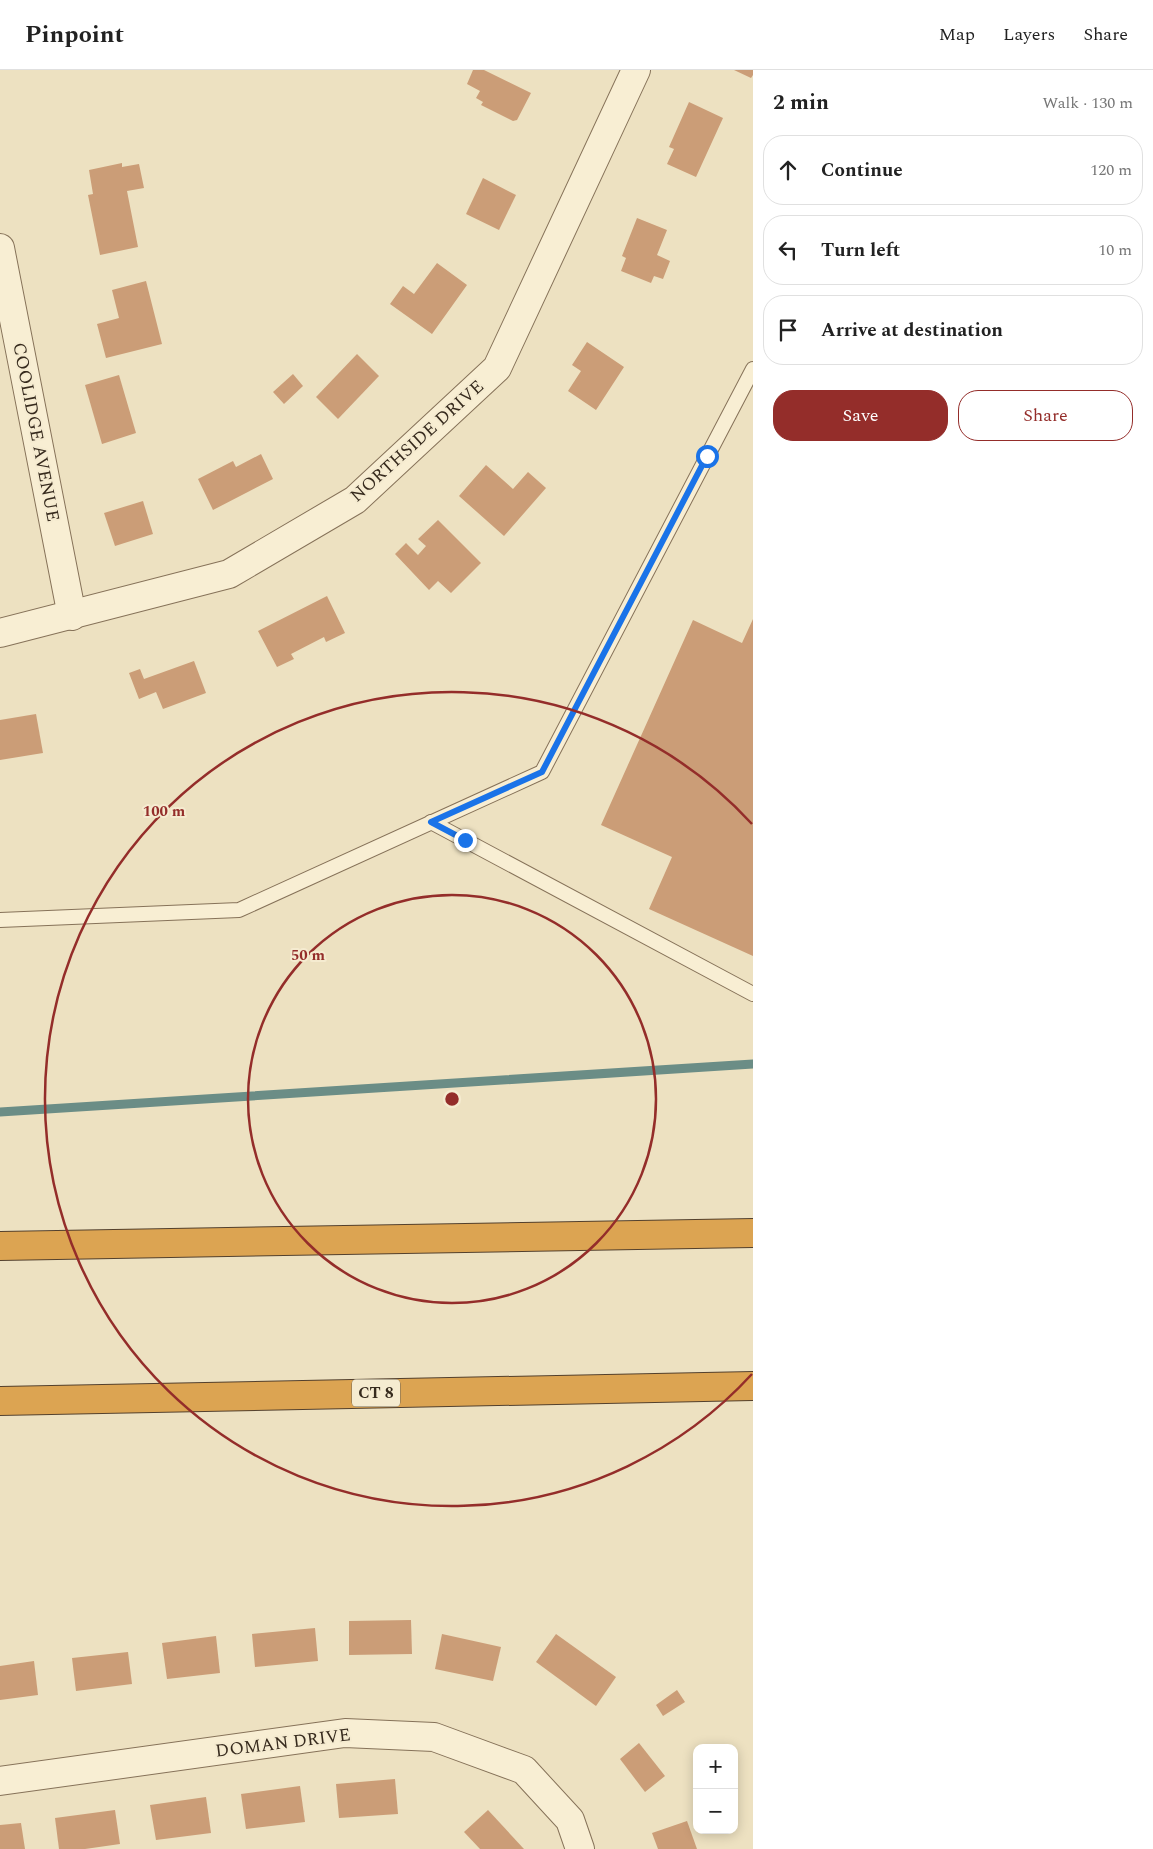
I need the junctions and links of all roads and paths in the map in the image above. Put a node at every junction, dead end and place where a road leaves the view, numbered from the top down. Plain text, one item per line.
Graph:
1 (636, 70) edge
2 (0, 248) edge
3 (753, 369) edge
4 (72, 616) junction
5 (0, 634) edge
6 (431, 822) junction
7 (0, 920) edge
8 (753, 994) edge
9 (753, 1233) edge
10 (0, 1246) edge
11 (753, 1386) edge
12 (0, 1401) edge
13 (0, 1781) edge
14 (580, 1849) edge

1 - 4 street, NORTHSIDE DRIVE
2 - 4 street, COOLIDGE AVENUE
3 - 6 lane
4 - 5 street, NORTHSIDE DRIVE
6 - 7 lane
6 - 8 lane
9 - 10 highway
11 - 12 highway, CT 8
13 - 14 street, DOMAN DRIVE

